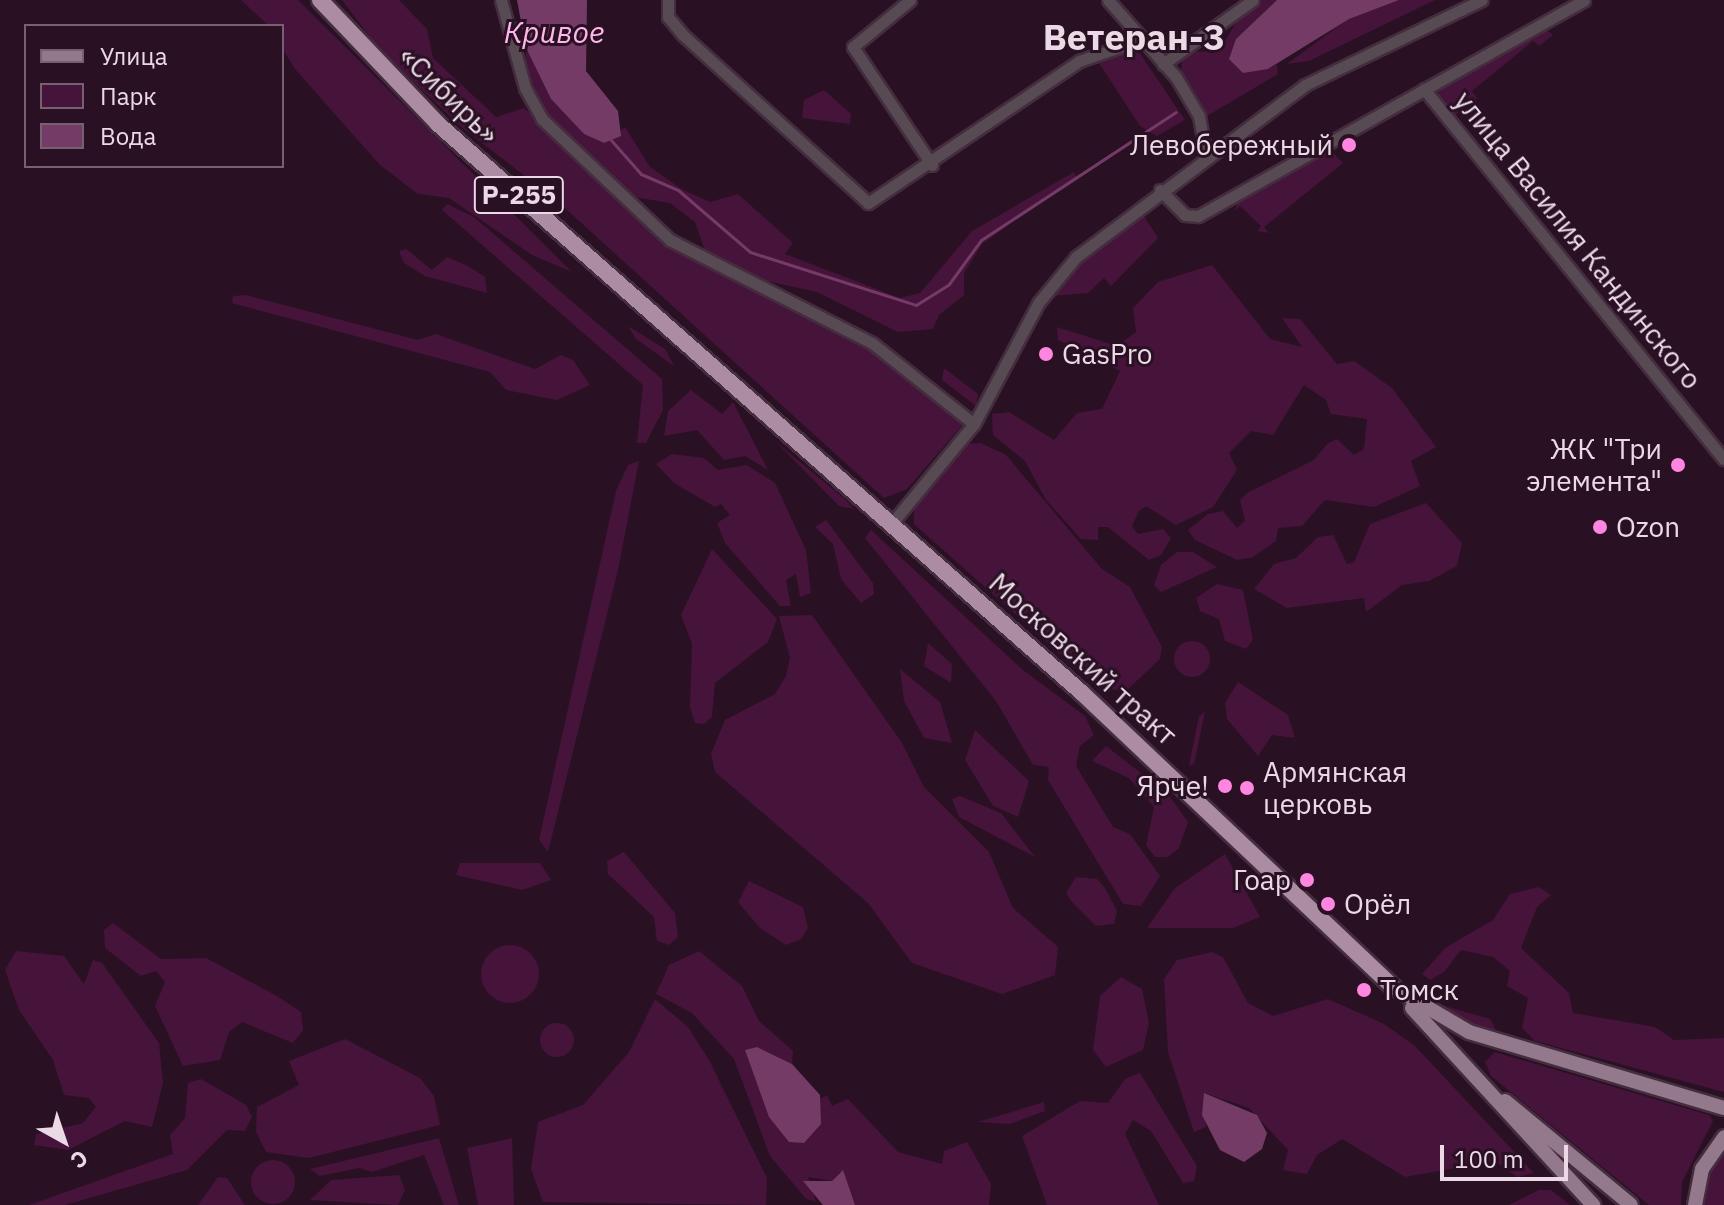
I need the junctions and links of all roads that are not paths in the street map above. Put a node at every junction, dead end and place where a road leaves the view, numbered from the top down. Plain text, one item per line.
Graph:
1 (320, 0) edge
2 (501, 0) edge
3 (668, 0) edge
4 (910, 0) edge
5 (1108, 0) edge
6 (1253, 0) edge
7 (1482, 0) edge
8 (1584, 0) edge
9 (1140, 40) junction
10 (1163, 64) junction
11 (1424, 89) junction
12 (1206, 155) junction
13 (932, 165) junction
14 (1160, 190) junction
15 (731, 378) joint
16 (974, 424) junction
17 (1724, 459) edge
18 (892, 523) junction
19 (1393, 987) junction
20 (1477, 1078) junction
21 (1724, 1108) edge
22 (1724, 1137) edge
23 (1593, 1205) edge
24 (1631, 1205) edge
25 (1695, 1205) edge

1 - 15 highway, «Сибирь» / Р-255
2 - 16 street
3 - 13 street
4 - 13 street
5 - 9 street
6 - 10 street
7 - 12 street
8 - 11 street, улица Василия Кандинского
9 - 10 street
9 - 13 street
10 - 12 street
11 - 14 street, улица Василия Кандинского
11 - 17 street, улица Василия Кандинского
12 - 14 street
14 - 16 street
15 - 18 highway, Московский тракт
16 - 18 street
18 - 19 highway, Московский тракт
19 - 20 main road
19 - 21 main road
20 - 23 main road
20 - 24 main road
22 - 25 main road

